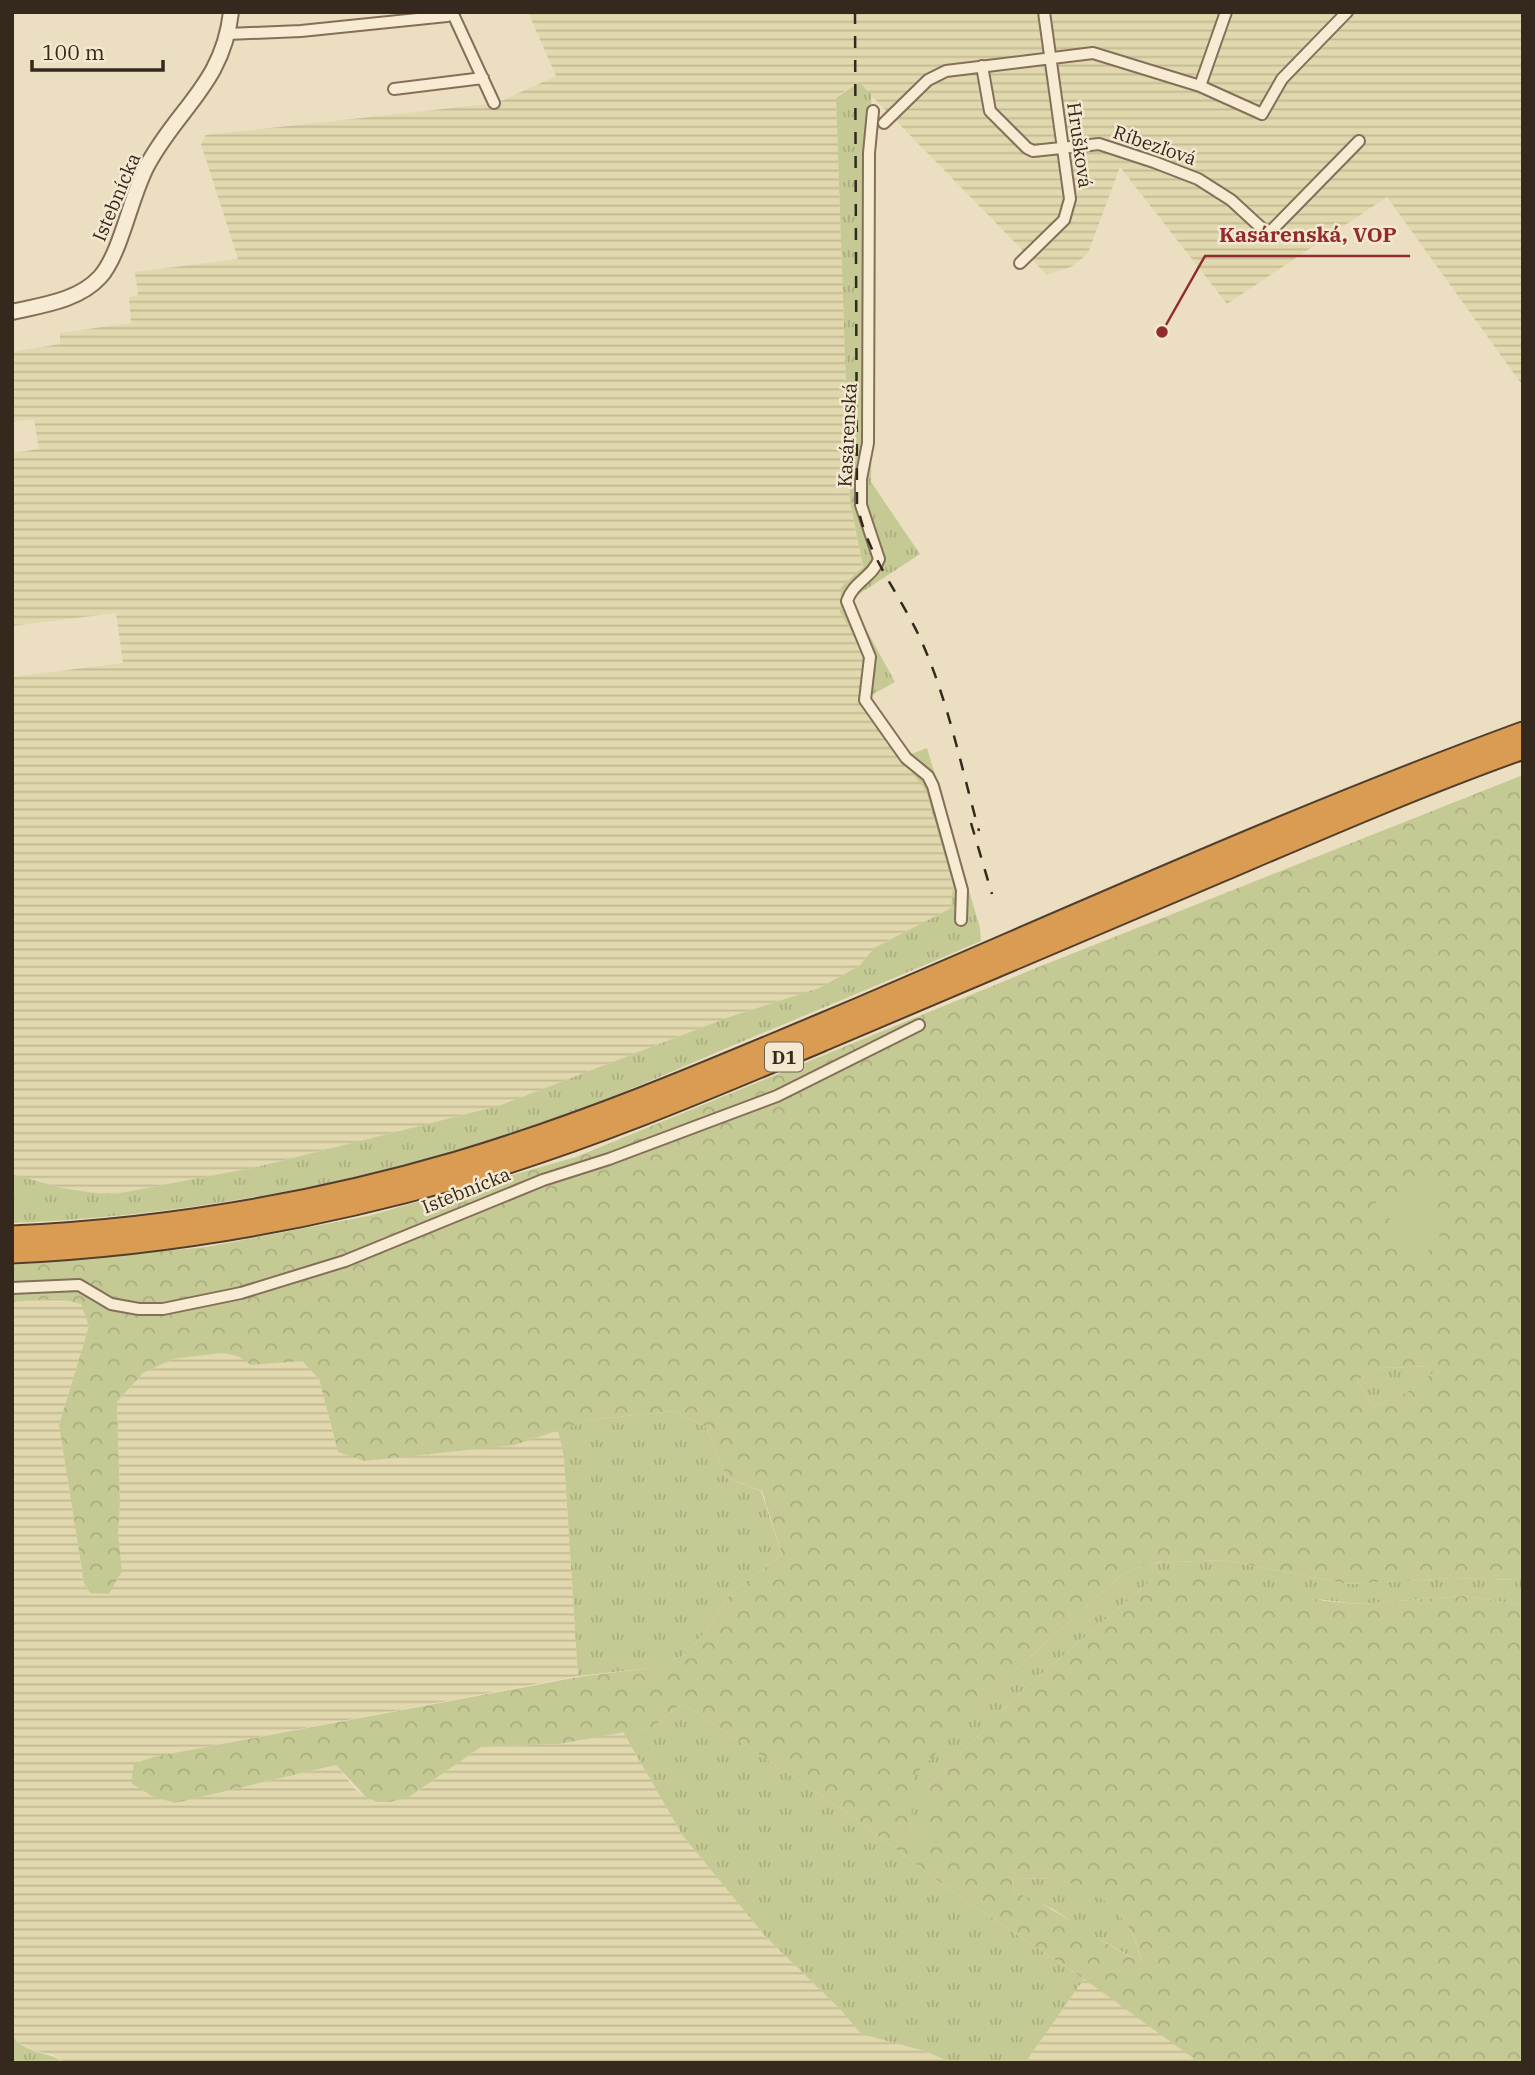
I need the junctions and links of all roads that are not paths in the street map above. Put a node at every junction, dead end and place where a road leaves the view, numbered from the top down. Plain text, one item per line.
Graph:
1 (230, 12) edge
2 (450, 12) edge
3 (1044, 12) edge
4 (1226, 12) edge
5 (1347, 12) edge
6 (228, 34) junction
7 (1050, 56) junction
8 (982, 66) junction
9 (482, 78) junction
10 (1200, 86) junction
11 (394, 89) dead end
12 (495, 103) dead end
13 (873, 111) dead end
14 (884, 123) dead end
15 (1359, 141) dead end
16 (1063, 146) junction
17 (1020, 263) dead end
18 (12, 312) edge
19 (1523, 732) edge
20 (1523, 749) edge
21 (961, 920) dead end
22 (919, 1025) dead end
23 (12, 1236) edge
24 (12, 1253) edge
25 (12, 1288) edge

1 - 6 street, Istebnícka
2 - 6 street
2 - 9 street
3 - 7 street, Hrušková
4 - 10 street
5 - 10 street
6 - 18 street, Istebnícka
7 - 8 street
7 - 10 street
7 - 16 street, Hrušková
8 - 14 street
8 - 16 street, Ríbezľová
9 - 11 street
9 - 12 street
13 - 21 street, Kasárenská
15 - 16 street, Ríbezľová
16 - 17 street, Hrušková
19 - 23 highway, D1
20 - 24 highway, D1
22 - 25 street, Istebnícka

